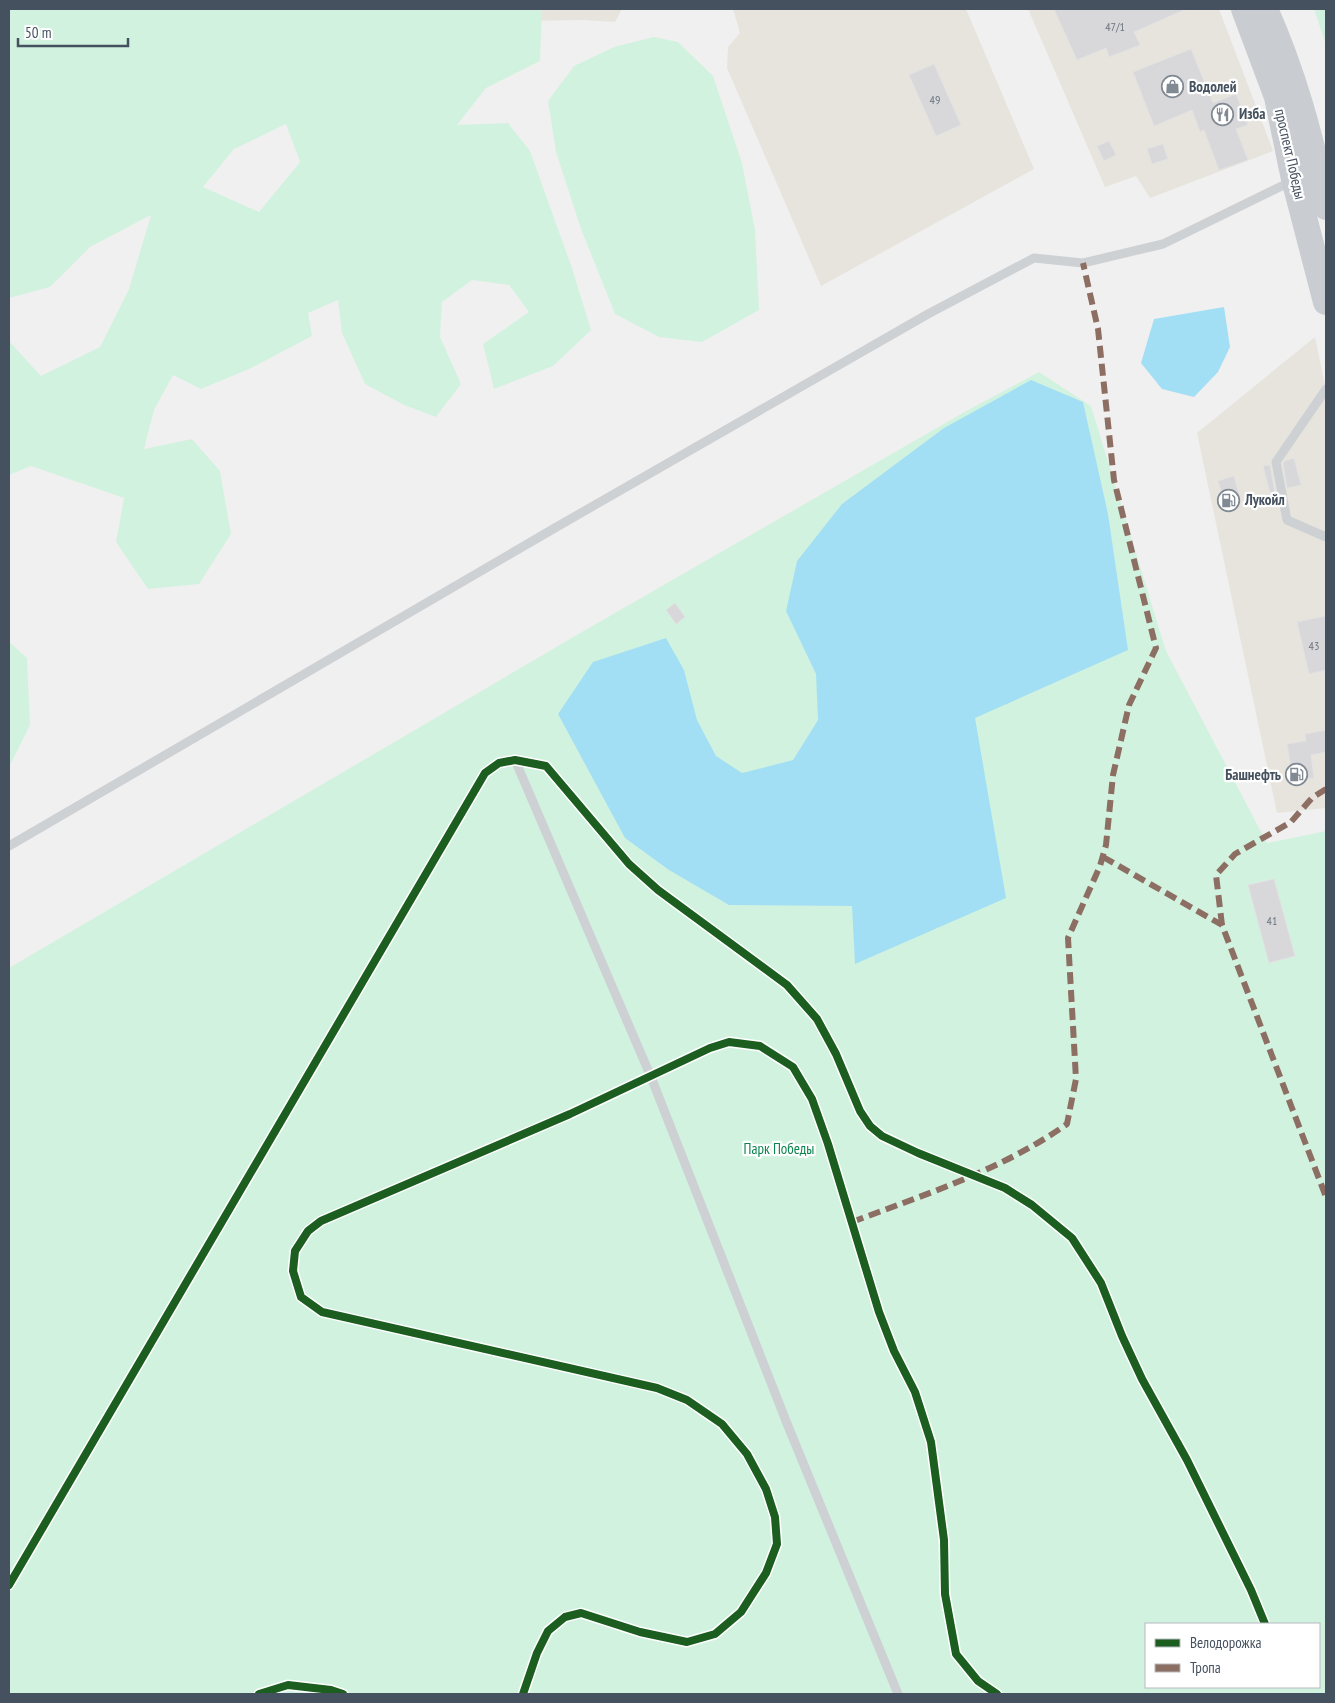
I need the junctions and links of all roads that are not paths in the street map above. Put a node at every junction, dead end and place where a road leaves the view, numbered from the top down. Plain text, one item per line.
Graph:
1 (1244, 9) edge
2 (1265, 9) edge
3 (1294, 179) junction
4 (1326, 207) edge
5 (1326, 302) edge
6 (1326, 389) edge
7 (1326, 537) edge
8 (515, 760) dead end
9 (9, 846) edge
10 (898, 1694) edge

1 - 3 main road, проспект Победы
2 - 4 main road, проспект Победы
3 - 5 main road, проспект Победы
3 - 9 lane
6 - 7 lane
8 - 10 lane

